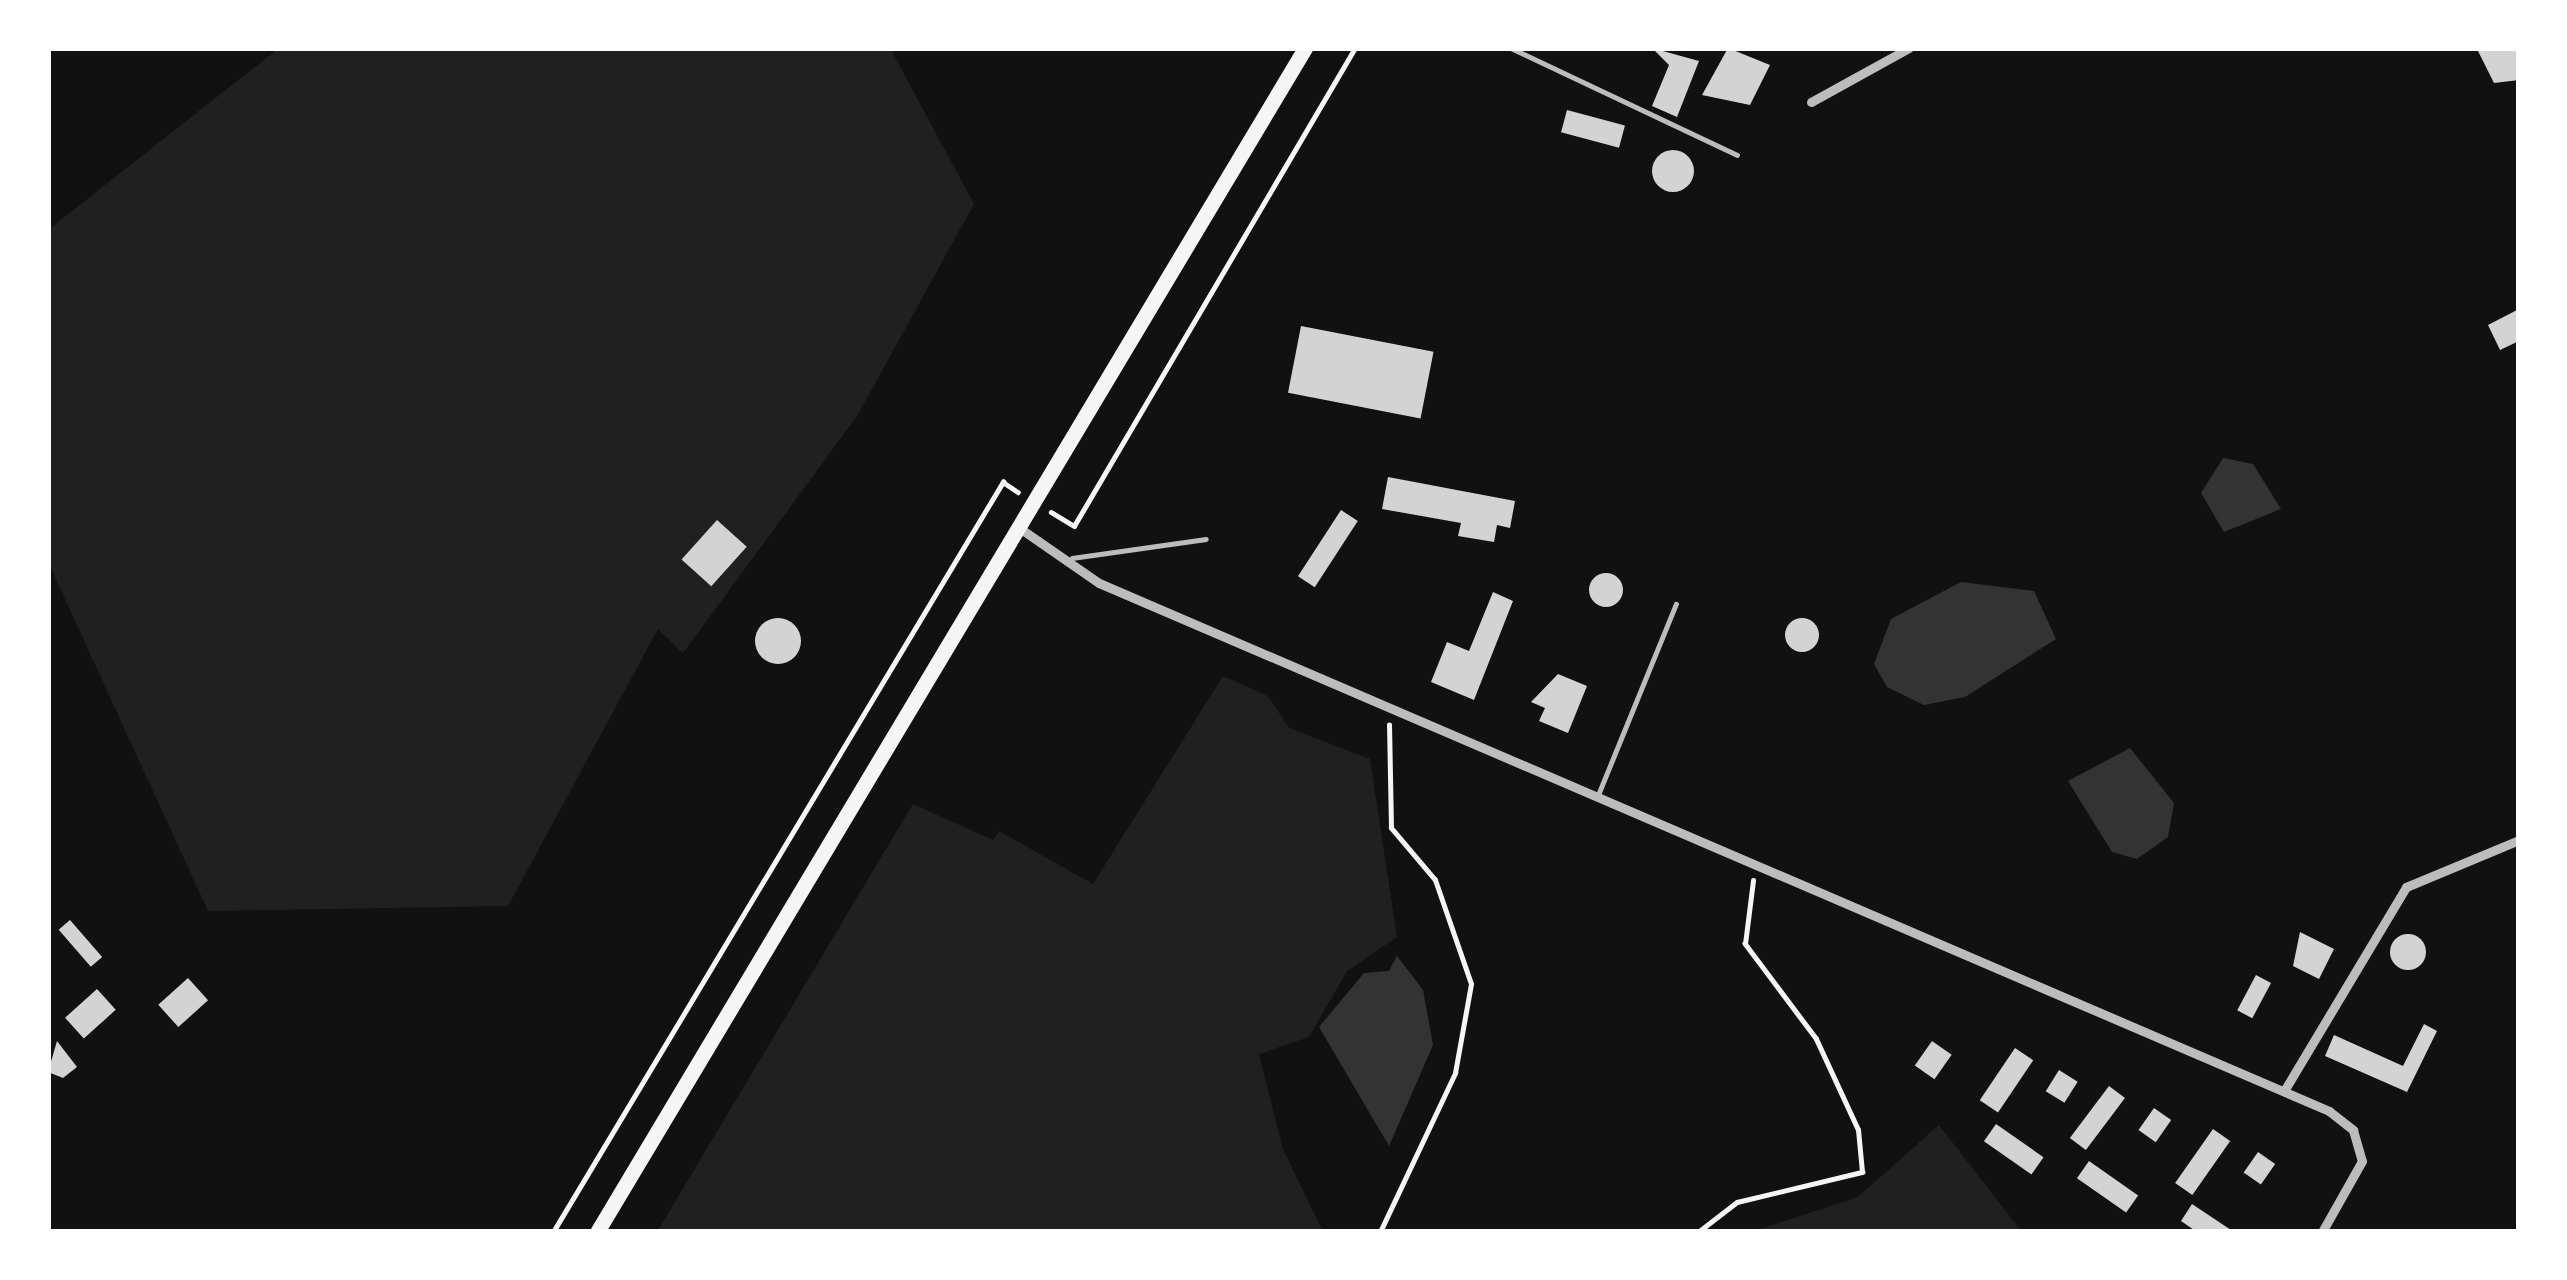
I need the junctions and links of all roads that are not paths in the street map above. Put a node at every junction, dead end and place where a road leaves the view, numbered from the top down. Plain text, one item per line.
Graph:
1 (1305, 48) edge
2 (1511, 48) edge
3 (1910, 48) edge
4 (1811, 102) dead end
5 (1737, 155) dead end
6 (1018, 527) junction
7 (1207, 539) dead end
8 (1072, 558) junction
9 (1676, 604) dead end
10 (1598, 795) junction
11 (2519, 840) edge
12 (2284, 1091) junction
13 (597, 1232) edge
14 (2322, 1232) edge

1 - 6 main road
2 - 5 lane
3 - 4 street
6 - 8 street
6 - 13 main road
7 - 8 lane
8 - 10 street
9 - 10 lane
10 - 12 street
11 - 12 street
12 - 14 street

